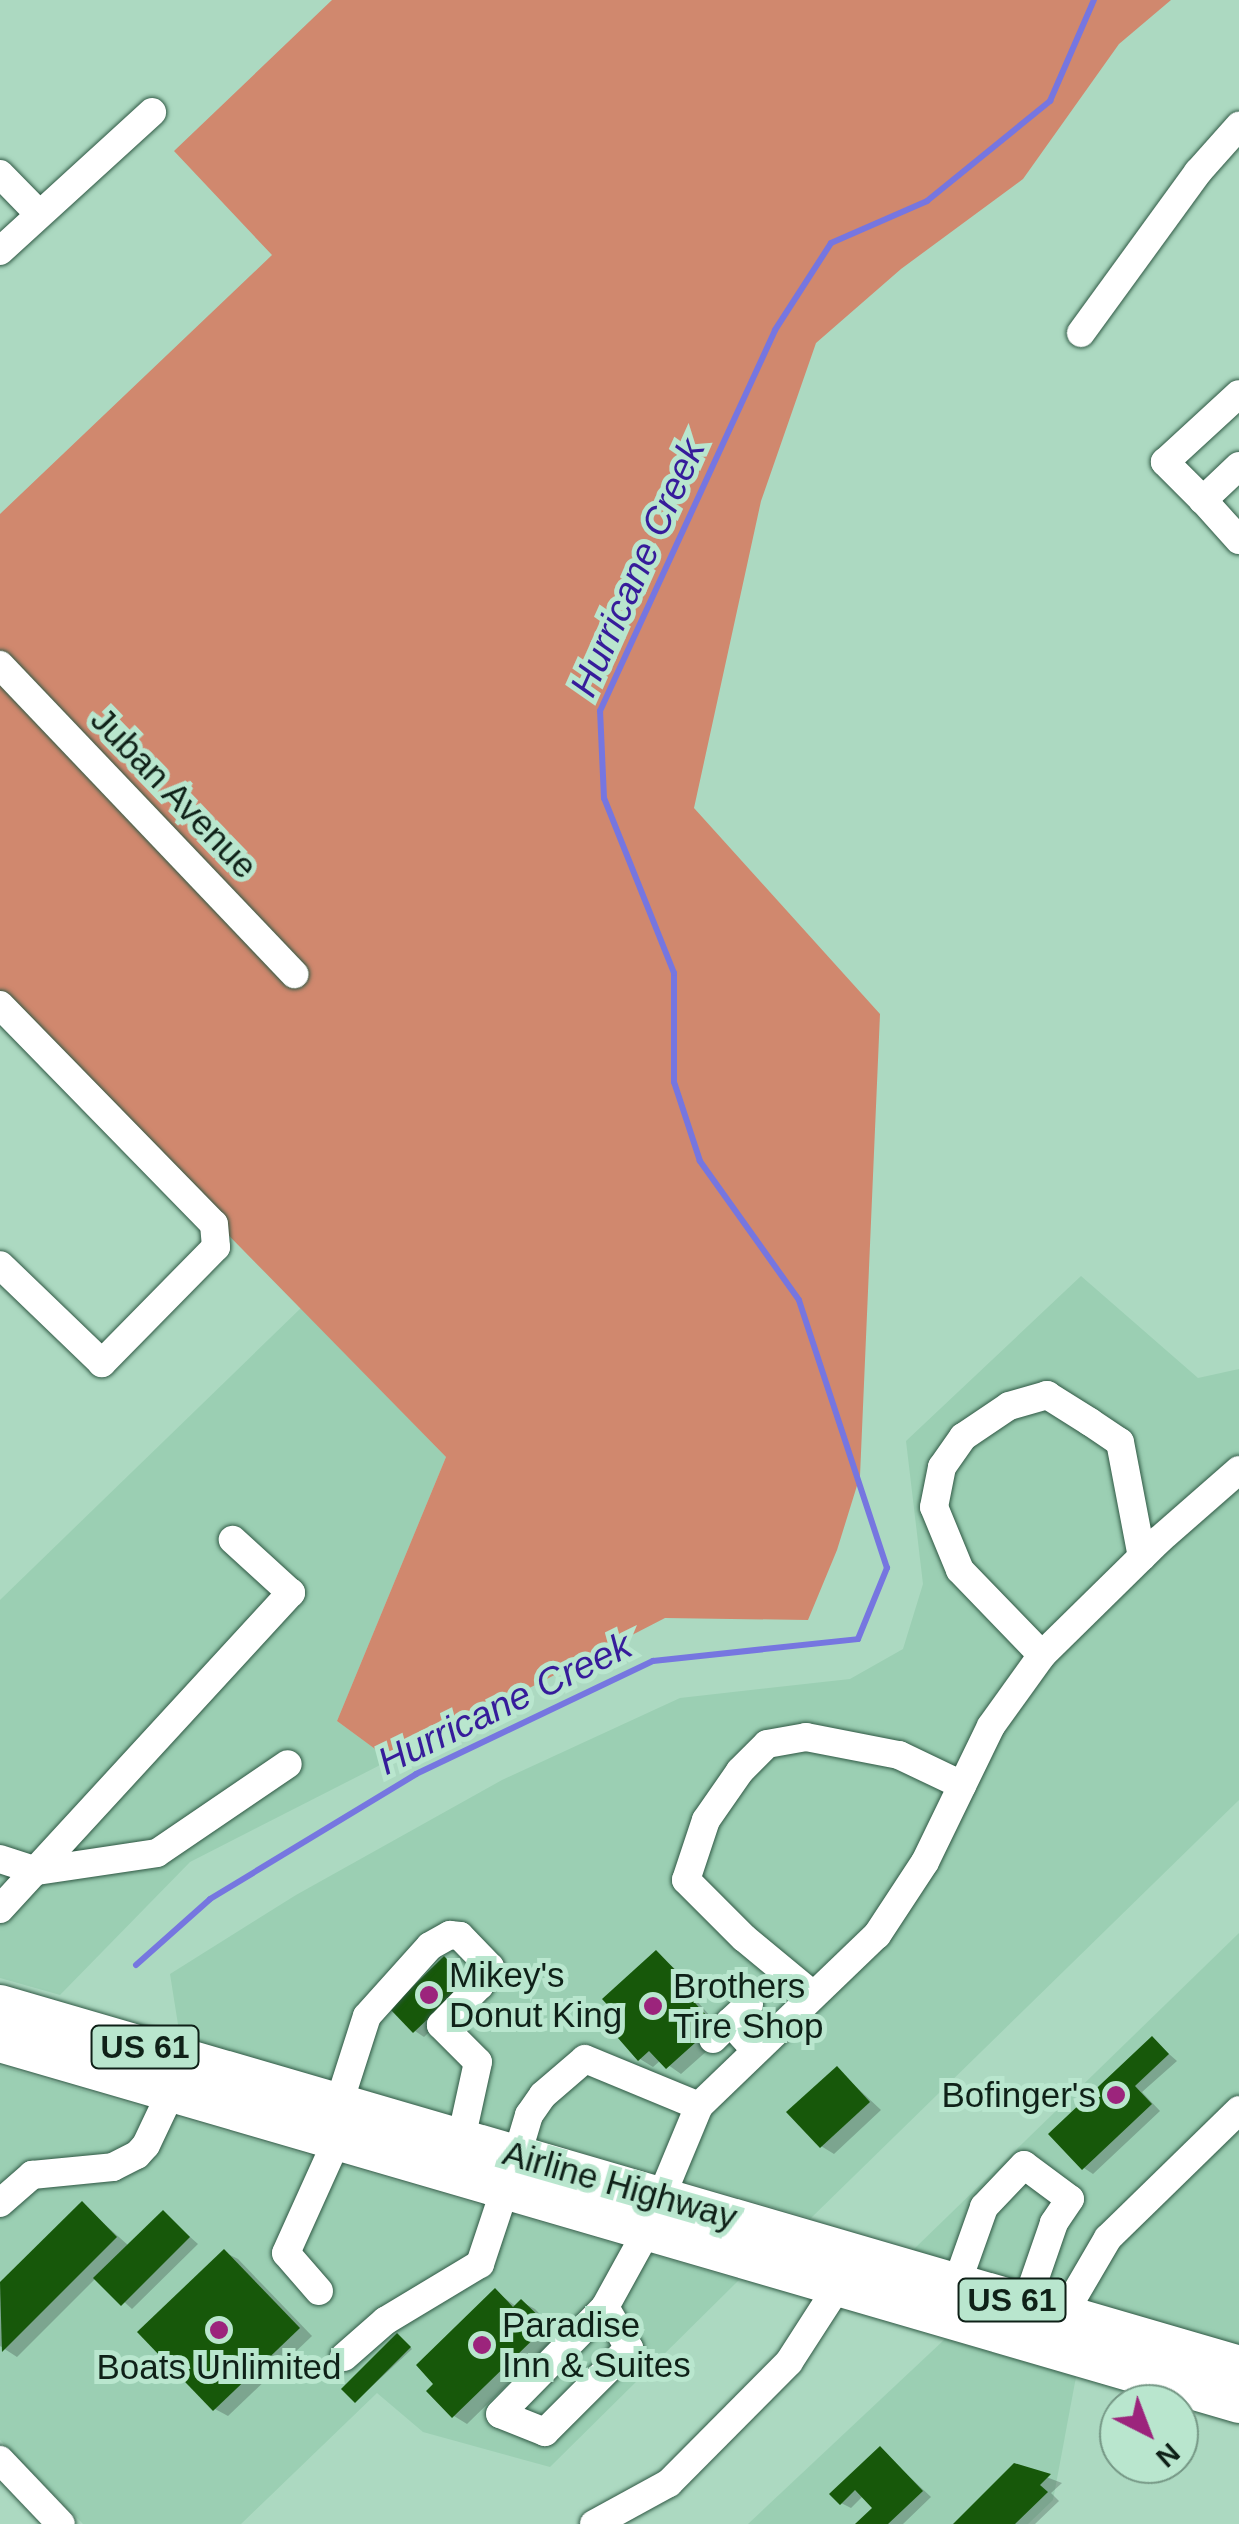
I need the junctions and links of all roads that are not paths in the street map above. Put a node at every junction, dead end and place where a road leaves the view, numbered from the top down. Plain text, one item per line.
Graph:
1 (152, 112) dead end
2 (1239, 126) edge
3 (0, 174) edge
4 (38, 213) junction
5 (0, 250) edge
6 (1082, 333) dead end
7 (1239, 394) edge
8 (1239, 466) edge
9 (1203, 500) junction
10 (1239, 540) edge
11 (0, 664) edge
12 (294, 974) dead end
13 (0, 1005) edge
14 (0, 1265) edge
15 (1239, 1470) edge
16 (234, 1540) dead end
17 (1142, 1557) junction
18 (1042, 1655) junction
19 (288, 1764) dead end
20 (962, 1785) junction
21 (0, 1858) edge
22 (37, 1870) junction
23 (0, 1909) edge
24 (813, 1994) junction
25 (0, 2005) edge
26 (731, 2022) dead end
27 (0, 2042) edge
28 (755, 2050) junction
29 (171, 2092) junction
30 (698, 2106) junction
31 (1239, 2110) edge
32 (338, 2122) junction
33 (490, 2162) junction
34 (0, 2202) edge
35 (652, 2214) junction
36 (957, 2284) junction
37 (838, 2286) junction
38 (320, 2290) dead end
39 (605, 2306) junction
40 (1046, 2322) junction
41 (344, 2356) dead end
42 (1237, 2360) edge
43 (1239, 2403) edge
44 (0, 2460) edge
45 (60, 2524) edge
46 (594, 2524) edge

1 - 4 street
2 - 6 street
3 - 4 street
4 - 5 street
7 - 9 street
8 - 9 street
9 - 10 street
11 - 12 street, Juban Avenue
13 - 14 street
15 - 17 street
16 - 22 street
17 - 18 street
17 - 18 street
18 - 20 street
19 - 22 street
20 - 24 street
20 - 24 street
21 - 22 street
22 - 23 street
24 - 28 street
25 - 32 highway, Airline Highway / US 61
26 - 28 street
27 - 29 highway, Airline Highway / US 61
28 - 30 street
29 - 32 highway, Airline Highway / US 61
29 - 34 street
30 - 33 street
30 - 35 street
31 - 40 street
32 - 33 highway, Airline Highway / US 61
32 - 33 street
32 - 38 street
33 - 35 highway, Airline Highway / US 61
33 - 41 street
35 - 36 highway, Airline Highway / US 61
35 - 37 highway, Airline Highway / US 61
35 - 39 street
36 - 40 highway, Airline Highway / US 61
36 - 40 street
37 - 40 highway, Airline Highway / US 61
37 - 46 street
39 - 39 street
40 - 42 highway, Airline Highway / US 61
40 - 43 highway, Airline Highway / US 61
44 - 45 street

